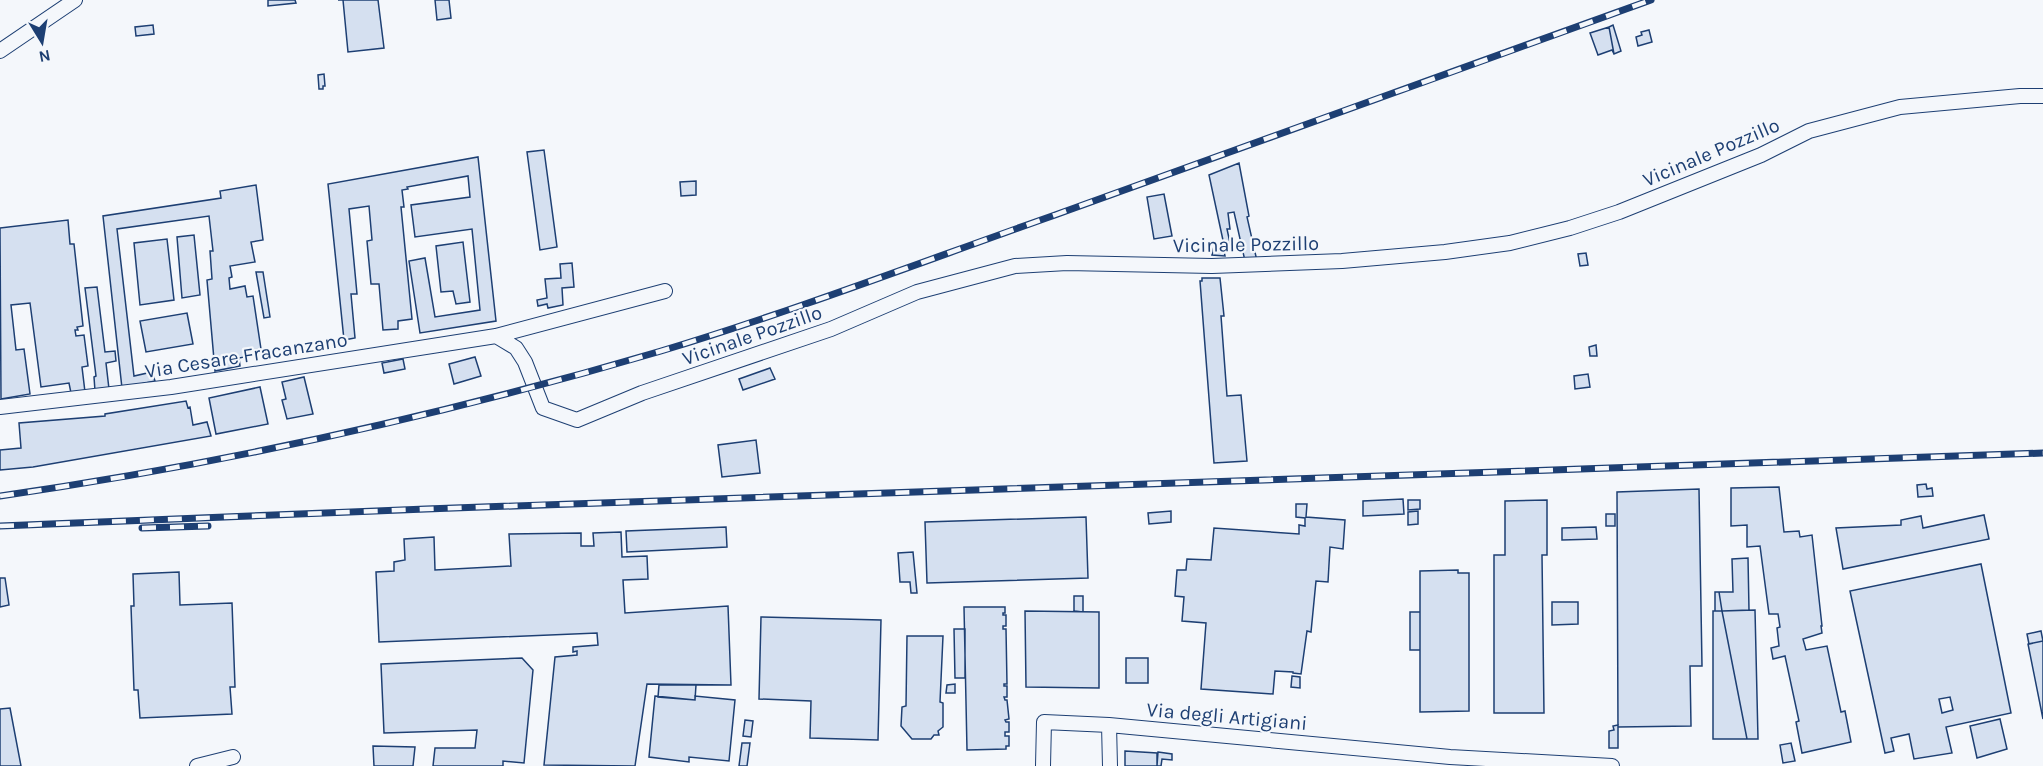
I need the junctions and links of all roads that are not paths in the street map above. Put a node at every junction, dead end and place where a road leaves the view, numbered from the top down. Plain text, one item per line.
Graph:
1 (75, 0) edge
2 (0, 51) edge
3 (2043, 96) edge
4 (665, 291) dead end
5 (496, 336) junction
6 (0, 407) edge
7 (1109, 725) junction
8 (233, 757) dead end
9 (1450, 761) edge
10 (197, 766) edge
11 (1043, 766) edge
12 (1110, 766) edge
13 (1612, 766) edge

1 - 2 street
3 - 5 street, Vicinale Pozzillo
4 - 5 street, Via Cesare Fracanzano
5 - 6 street, Via Cesare Fracanzano
7 - 9 street, Via degli Artigiani
7 - 11 street, Via degli Artigiani
7 - 12 street
8 - 10 street
9 - 13 street, Via degli Artigiani

